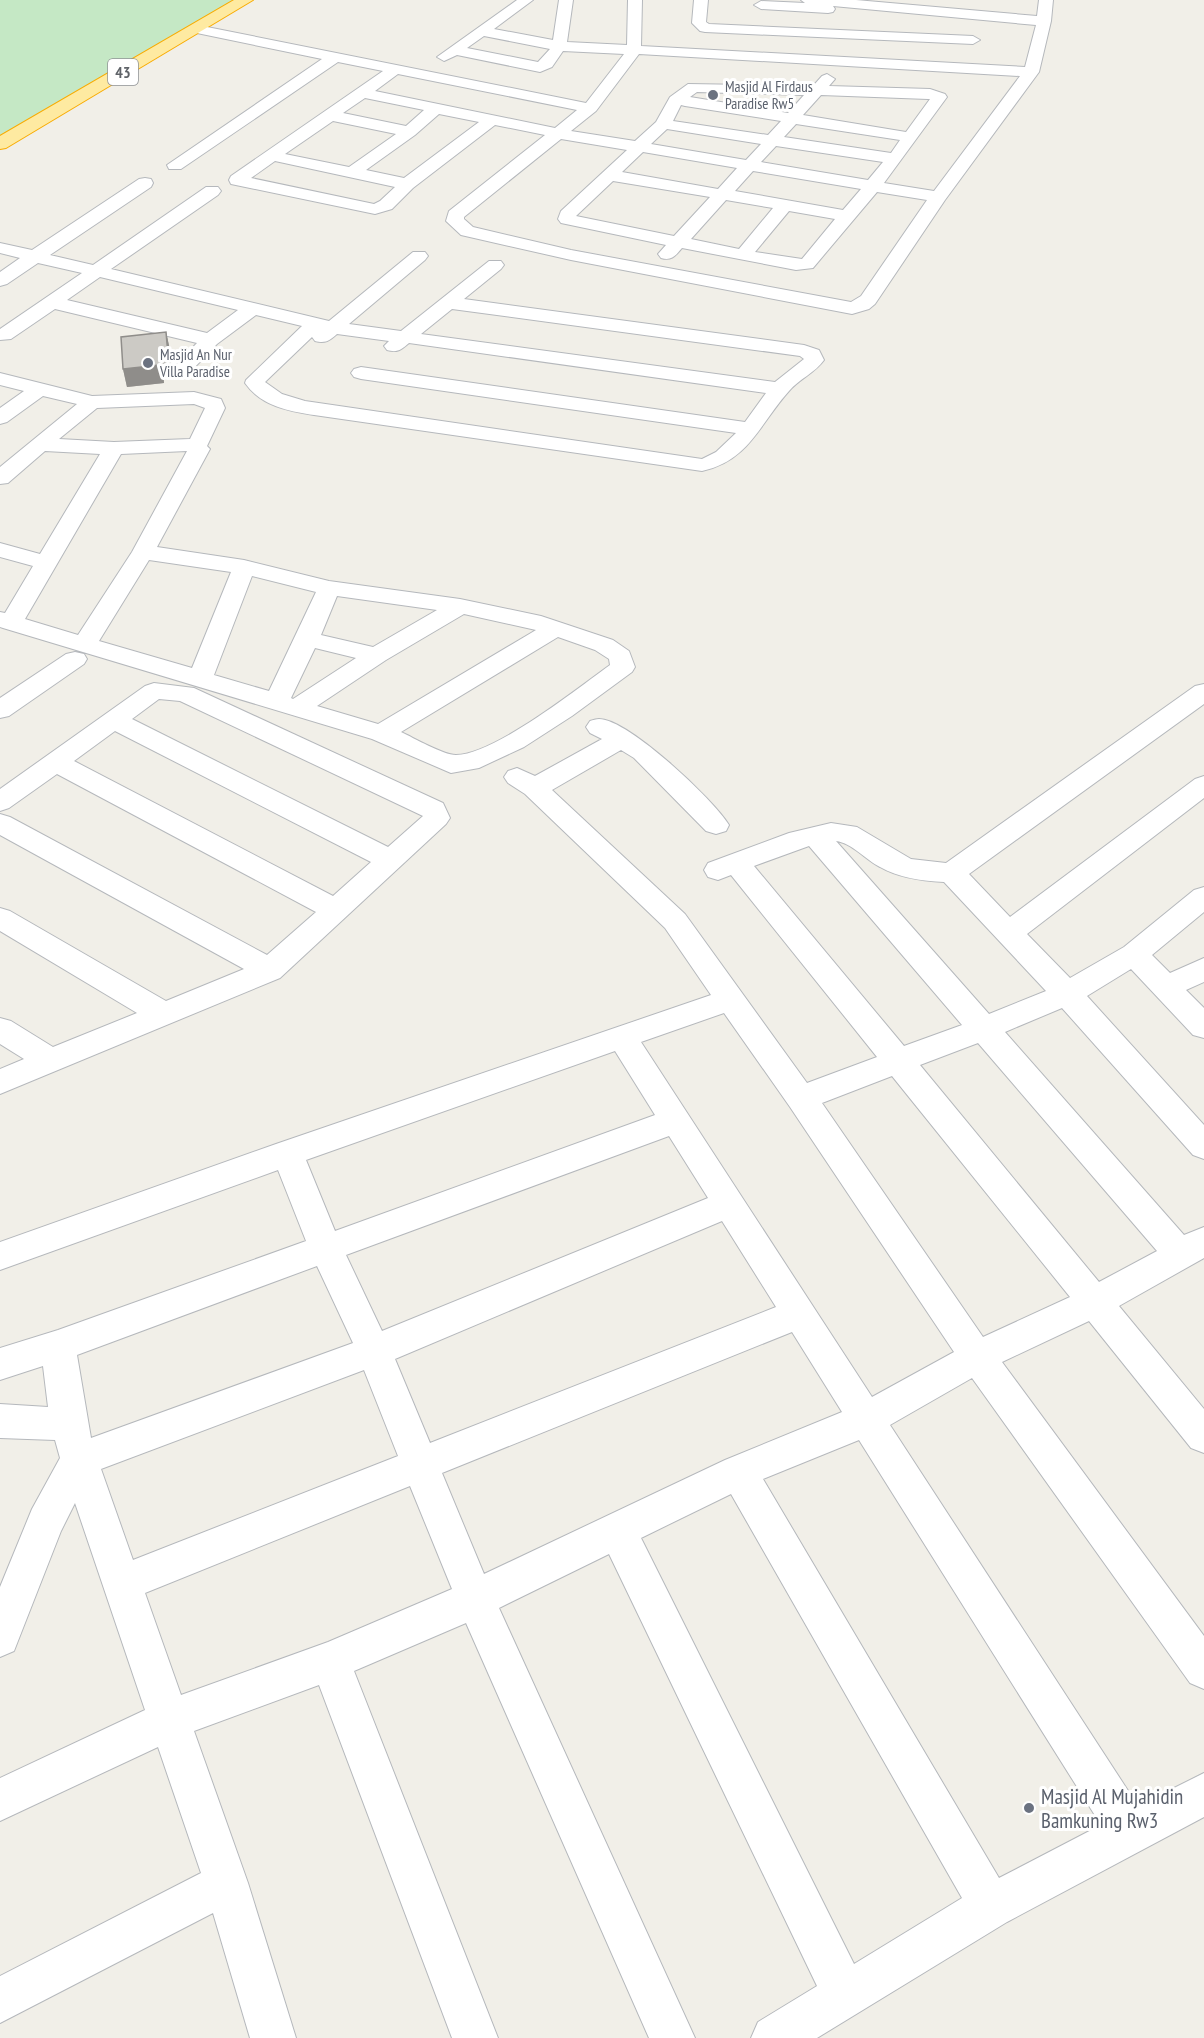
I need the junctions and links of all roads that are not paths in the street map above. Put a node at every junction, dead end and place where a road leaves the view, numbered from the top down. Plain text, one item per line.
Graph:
1 (233, 0) edge
2 (245, 0) edge
3 (526, 0) edge
4 (566, 0) edge
5 (635, 0) edge
6 (701, 0) edge
7 (808, 0) edge
8 (1046, 0) edge
9 (760, 3) edge
10 (866, 5) edge
11 (928, 11) junction
12 (509, 12) junction
13 (978, 15) junction
14 (530, 16) dead end
15 (1044, 21) junction
16 (197, 29) junction
17 (481, 31) junction
18 (760, 31) junction
19 (822, 35) junction
20 (864, 35) junction
21 (920, 36) junction
22 (559, 46) junction
23 (453, 50) junction
24 (634, 51) junction
25 (335, 57) junction
26 (818, 59) junction
27 (841, 60) junction
28 (395, 69) junction
29 (1031, 72) junction
30 (420, 74) junction
31 (818, 90) junction
32 (883, 92) junction
33 (362, 93) junction
34 (676, 100) junction
35 (436, 108) junction
36 (590, 108) junction
37 (256, 111) junction
38 (277, 115) dead end
39 (491, 120) junction
40 (792, 120) junction
41 (312, 122) junction
42 (663, 124) junction
43 (850, 128) junction
44 (409, 132) junction
45 (0, 134) edge
46 (328, 136) dead end
47 (910, 137) junction
48 (550, 139) junction
49 (772, 141) junction
50 (0, 144) edge
51 (362, 144) dead end
52 (638, 148) junction
53 (384, 149) junction
54 (272, 156) junction
55 (895, 159) junction
56 (175, 165) dead end
57 (749, 166) junction
58 (353, 172) junction
59 (608, 175) junction
60 (145, 183) dead end
61 (407, 184) junction
62 (873, 186) junction
63 (212, 191) dead end
64 (721, 195) junction
65 (938, 197) junction
66 (784, 206) junction
67 (849, 216) junction
68 (678, 242) junction
69 (0, 248) edge
70 (744, 255) junction
71 (35, 256) junction
72 (419, 256) dead end
73 (495, 265) dead end
74 (96, 270) junction
75 (652, 270) junction
76 (0, 280) edge
77 (51, 302) junction
78 (448, 303) junction
79 (253, 308) junction
80 (581, 322) junction
81 (324, 326) junction
82 (4, 335) dead end
83 (404, 339) junction
84 (210, 340) junction
85 (550, 358) junction
86 (185, 366) dead end
87 (361, 373) junction
88 (0, 379) edge
89 (779, 389) junction
90 (38, 390) junction
91 (525, 397) junction
92 (92, 402) junction
93 (336, 411) junction
94 (0, 418) edge
95 (750, 429) junction
96 (505, 436) junction
97 (42, 445) junction
98 (197, 446) junction
99 (114, 448) junction
100 (0, 478) edge
101 (0, 550) edge
102 (143, 552) junction
103 (46, 563) junction
104 (244, 567) junction
105 (329, 588) junction
106 (460, 606) junction
107 (6, 621) edge
108 (556, 628) junction
109 (307, 639) junction
110 (80, 651) junction
111 (377, 655) junction
112 (200, 678) junction
113 (1204, 692) edge
114 (287, 704) junction
115 (0, 710) edge
116 (113, 720) junction
117 (381, 733) junction
118 (55, 762) junction
119 (1204, 785) edge
120 (0, 802) edge
121 (0, 823) edge
122 (716, 825) dead end
123 (815, 835) junction
124 (390, 860) junction
125 (951, 873) junction
126 (1204, 897) edge
127 (336, 910) junction
128 (0, 918) edge
129 (1008, 934) junction
130 (1134, 954) junction
131 (1204, 969) edge
132 (270, 970) junction
133 (1166, 987) junction
134 (1067, 994) junction
135 (732, 999) junction
136 (164, 1014) junction
137 (1204, 1027) edge
138 (0, 1029) edge
139 (983, 1029) junction
140 (622, 1038) junction
141 (51, 1061) junction
142 (900, 1062) junction
143 (0, 1082) edge
144 (801, 1098) junction
145 (675, 1121) junction
146 (1204, 1146) edge
147 (287, 1153) junction
148 (729, 1204) junction
149 (1198, 1244) edge
150 (326, 1249) junction
151 (0, 1256) edge
152 (1095, 1302) junction
153 (798, 1314) junction
154 (58, 1346) junction
155 (374, 1351) junction
156 (977, 1358) junction
157 (0, 1364) edge
158 (865, 1420) junction
159 (0, 1421) edge
160 (1204, 1436) edge
161 (74, 1442) junction
162 (420, 1465) junction
163 (738, 1472) junction
164 (618, 1531) junction
165 (122, 1584) junction
166 (475, 1599) junction
167 (0, 1637) edge
168 (330, 1661) junction
169 (1204, 1669) edge
170 (169, 1720) junction
171 (1204, 1794) edge
172 (0, 1800) edge
173 (1130, 1833) junction
174 (226, 1883) junction
175 (991, 1906) junction
176 (846, 1996) junction
177 (0, 2000) edge
178 (273, 2038) edge
179 (475, 2038) edge
180 (672, 2038) edge
181 (774, 2038) edge

1 - 45 highway, 43
2 - 16 highway, 43
3 - 12 street
4 - 22 street
5 - 24 street
6 - 18 street
7 - 10 street
8 - 15 street
9 - 10 street
9 - 18 street
10 - 11 street
10 - 20 street
11 - 13 street
11 - 21 street
12 - 14 street
12 - 17 street
13 - 15 street
13 - 21 street
15 - 29 street
16 - 25 street
16 - 50 highway, 43
17 - 22 street
17 - 23 street
18 - 19 street
19 - 20 street
19 - 26 street
20 - 21 street
22 - 23 street
22 - 24 street
23 - 30 street
24 - 26 street
24 - 36 street
25 - 28 street
25 - 37 street
26 - 27 street
27 - 29 street
27 - 31 street
28 - 30 street
28 - 33 street
29 - 65 street
30 - 36 street
31 - 32 street
31 - 34 street
31 - 40 street
32 - 43 street
32 - 47 street
33 - 35 street
33 - 41 street
34 - 40 street
34 - 42 street
35 - 39 street
35 - 44 street
36 - 48 street
37 - 38 street
37 - 56 street
39 - 48 street
39 - 61 street
40 - 43 street
40 - 49 street
41 - 44 street
41 - 46 street
41 - 54 street
42 - 49 street
42 - 52 street
43 - 47 street
44 - 53 street
47 - 55 street
48 - 52 street
48 - 75 street
49 - 55 street
49 - 57 street
51 - 53 street
52 - 57 street
52 - 59 street
53 - 58 street
54 - 58 street
54 - 61 street
55 - 62 street
57 - 62 street
57 - 64 street
58 - 61 street
59 - 64 street
59 - 68 street
60 - 71 street
62 - 65 street
62 - 67 street
63 - 74 street
64 - 66 street
64 - 68 street
65 - 75 street
66 - 67 street
66 - 70 street
67 - 70 street
68 - 70 street
68 - 75 street
69 - 71 street
71 - 74 street
71 - 76 street
72 - 81 street
73 - 78 street
74 - 77 street
74 - 79 street
77 - 82 street
77 - 84 street
78 - 80 street
78 - 83 street
79 - 81 street
79 - 84 street
80 - 85 street
80 - 89 street
81 - 83 street
81 - 93 street
83 - 85 street
83 - 87 street
84 - 86 street
85 - 89 street
85 - 91 street
87 - 91 street
87 - 93 street
88 - 90 street
89 - 95 street
90 - 92 street
90 - 94 street
91 - 95 street
91 - 96 street
92 - 97 street
92 - 98 street
93 - 96 street
95 - 96 street
97 - 99 street
97 - 100 street
98 - 99 street
98 - 102 street
99 - 103 street
101 - 103 street
102 - 104 street
102 - 110 street
103 - 107 street
104 - 105 street
104 - 112 street
105 - 106 street
105 - 109 street
106 - 108 street
106 - 111 street
107 - 110 street
108 - 117 street
108 - 117 street
109 - 111 street
109 - 114 street
110 - 112 street
110 - 115 street
111 - 114 street
112 - 114 street
113 - 125 street
114 - 117 street
116 - 118 street
116 - 124 street
116 - 124 street
118 - 120 street
118 - 127 street
119 - 129 street
121 - 132 street
122 - 135 street
123 - 125 street
123 - 139 street
123 - 142 street
124 - 127 street
125 - 129 street
126 - 130 street
127 - 132 street
128 - 136 street
129 - 134 street
130 - 133 street
130 - 134 street
131 - 133 street
132 - 136 street
133 - 137 street
134 - 139 street
134 - 146 street
135 - 140 street
135 - 144 street
136 - 141 street
138 - 141 street
139 - 142 street
139 - 149 street
140 - 145 street
140 - 147 street
141 - 143 street
142 - 144 street
142 - 152 street
144 - 156 street
145 - 148 street
145 - 150 street
147 - 150 street
147 - 151 street
148 - 153 street
148 - 155 street
149 - 152 street
150 - 154 street
150 - 155 street
152 - 156 street
152 - 160 street
153 - 158 street
153 - 162 street
154 - 157 street
154 - 161 street
155 - 161 street
155 - 162 street
156 - 158 street
156 - 169 street
158 - 163 street
158 - 173 street
159 - 161 street
161 - 165 street
161 - 167 street
162 - 165 street
162 - 166 street
163 - 164 street
163 - 175 street
164 - 166 street
164 - 176 street
165 - 170 street
166 - 168 street
166 - 180 street
168 - 170 street
168 - 179 street
170 - 172 street
170 - 174 street
171 - 173 street
173 - 175 street
174 - 177 street
174 - 178 street
175 - 176 street
176 - 181 street

